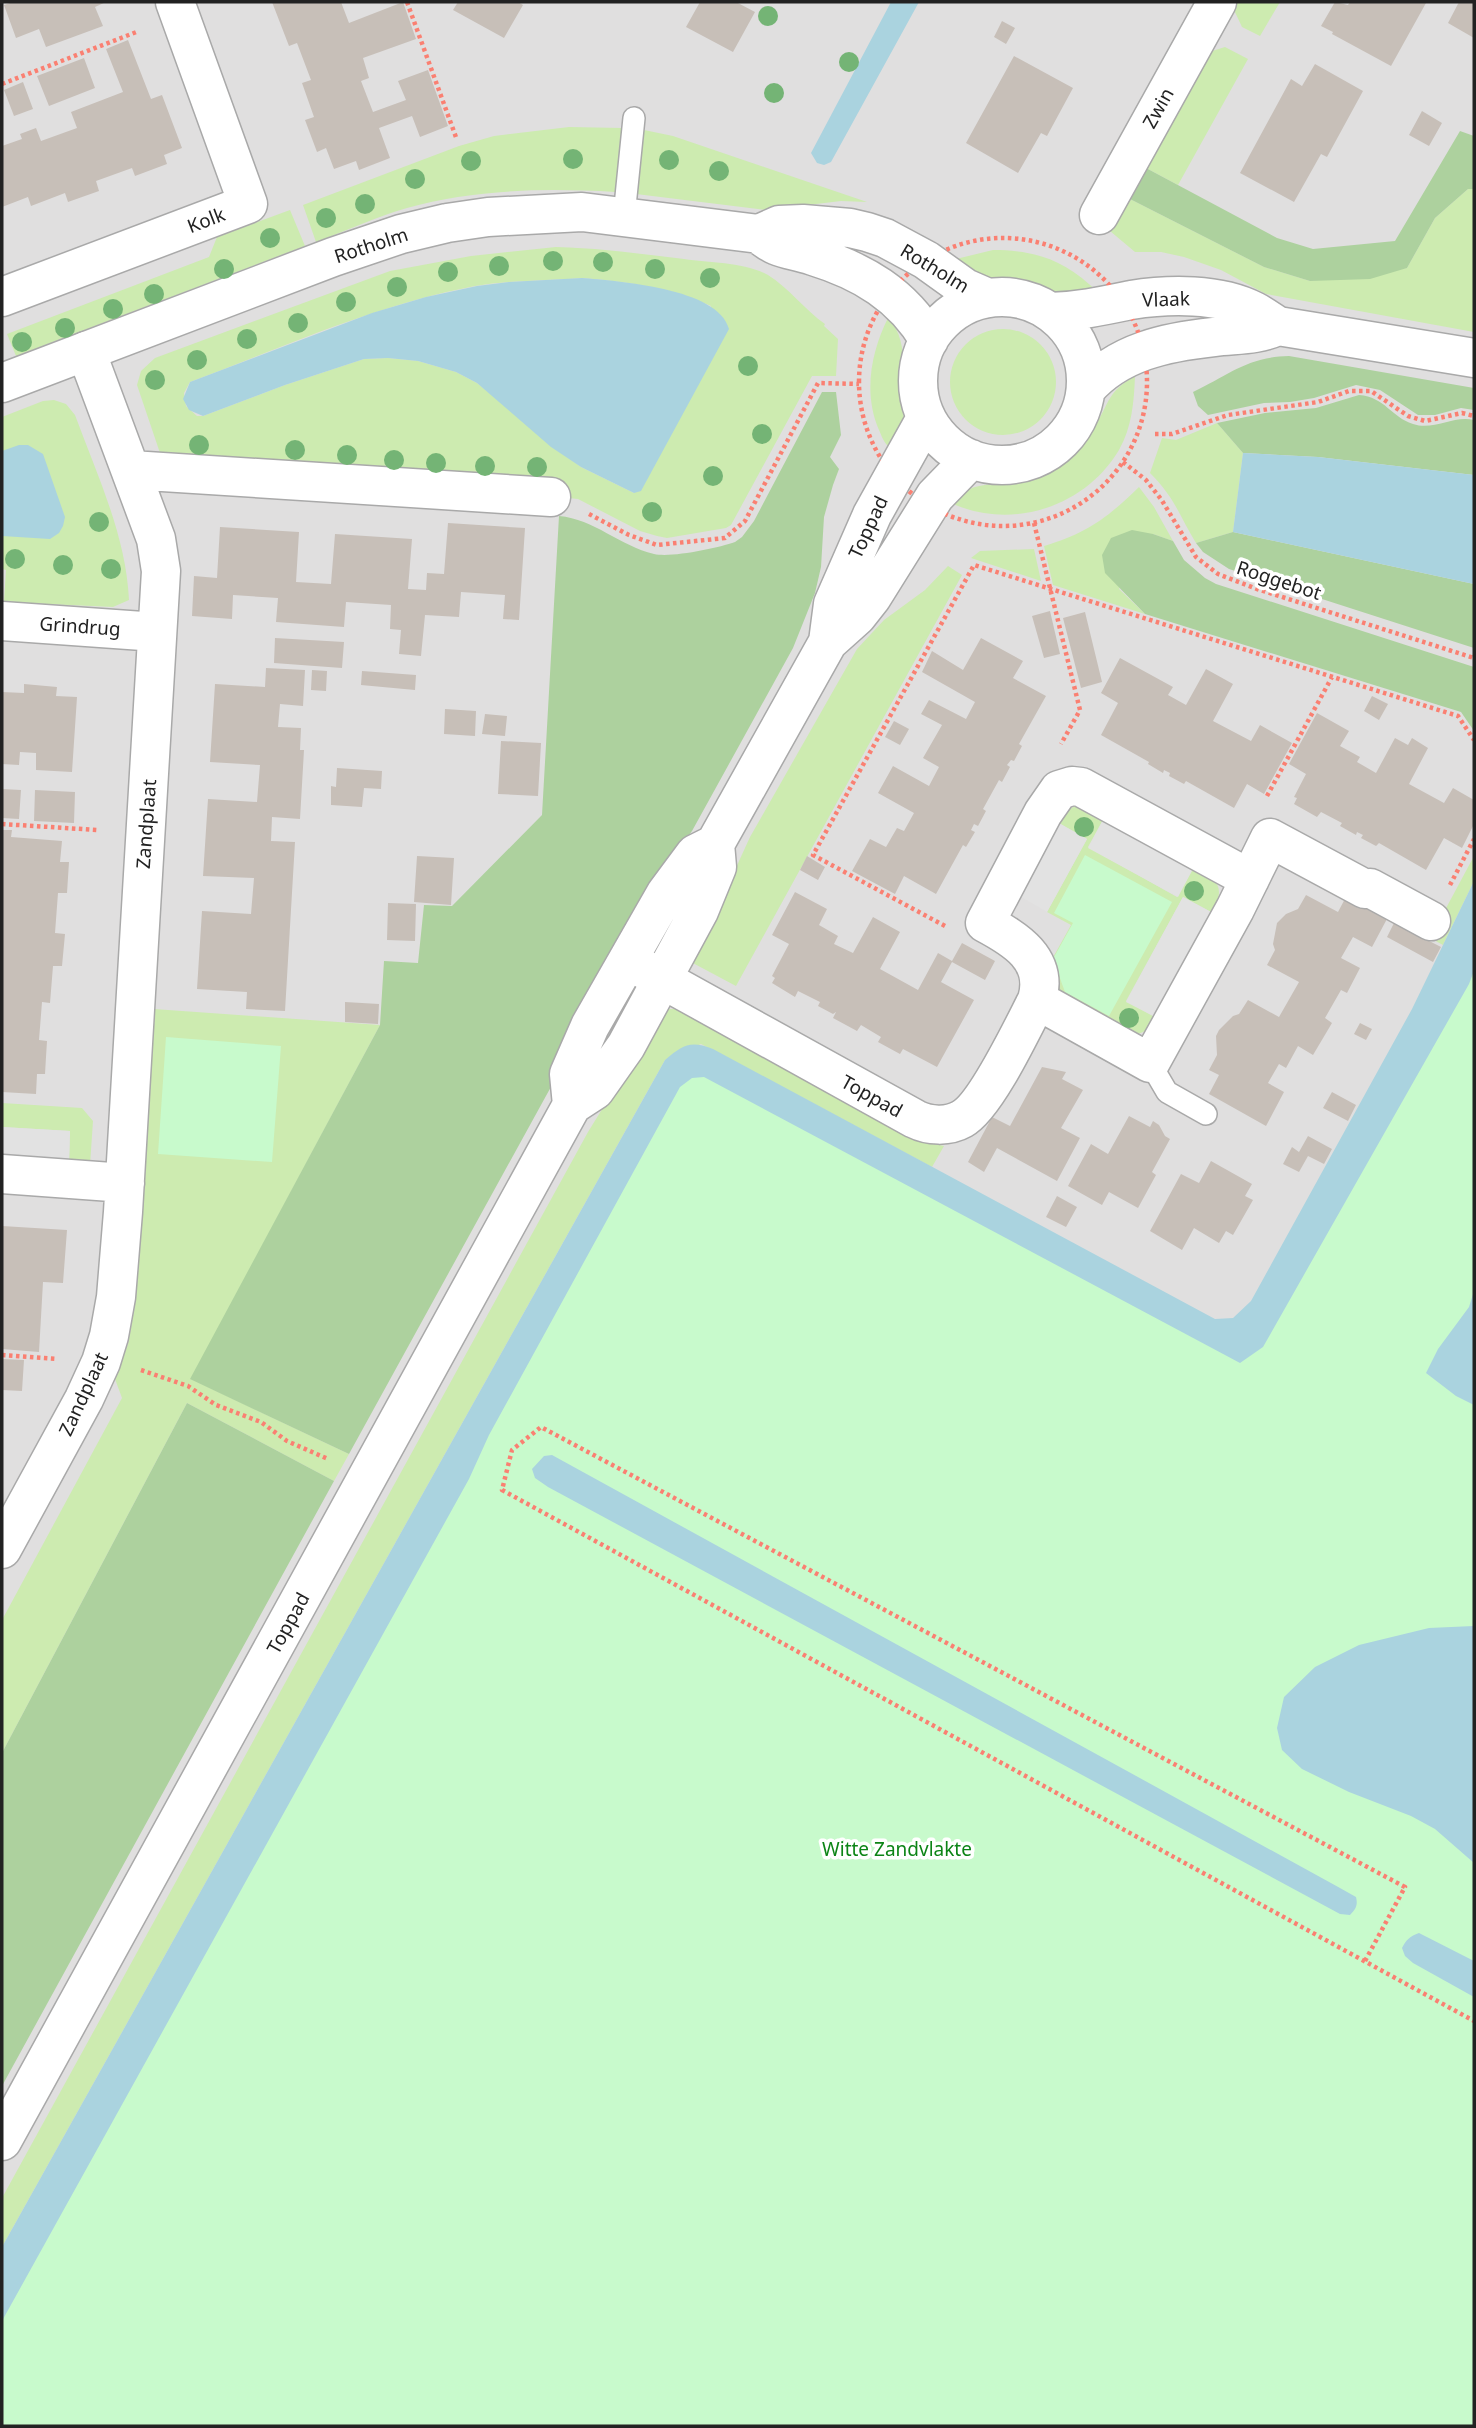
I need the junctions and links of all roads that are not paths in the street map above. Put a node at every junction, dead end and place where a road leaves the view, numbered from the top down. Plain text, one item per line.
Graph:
1 (174, 2) edge
2 (1217, 2) edge
3 (634, 118) dead end
4 (1099, 215) dead end
5 (624, 216) junction
6 (759, 234) junction
7 (2, 297) edge
8 (988, 298) junction
9 (1050, 312) junction
10 (1278, 326) junction
11 (929, 340) junction
12 (86, 351) junction
13 (1474, 358) edge
14 (2, 383) edge
15 (1086, 390) junction
16 (926, 418) junction
17 (971, 459) junction
18 (131, 470) junction
19 (551, 497) road end
20 (2, 621) edge
21 (157, 632) junction
22 (828, 642) junction
23 (715, 844) junction
24 (1250, 879) junction
25 (1431, 921) road end
26 (628, 960) junction
27 (662, 978) junction
28 (1037, 1000) junction
29 (1150, 1063) junction
30 (572, 1105) junction
31 (1206, 1114) dead end
32 (2, 1174) edge
33 (125, 1183) junction
34 (2, 1549) edge
35 (2, 2141) edge

1 - 7 street, Kolk
2 - 4 street, Zwin
3 - 5 lane
5 - 6 street, Rotholm
5 - 12 street, Rotholm
6 - 8 street, Rotholm
6 - 11 street, Rotholm
8 - 9 street
8 - 11 street
9 - 10 street, Vlaak
9 - 15 street
10 - 13 street, Vlaak
10 - 15 street, Vlaak
11 - 16 street
12 - 14 street, Rotholm
12 - 18 street, Zandplaat
15 - 17 street
16 - 17 street
16 - 22 street, Toppad
17 - 22 street, Toppad
18 - 19 street
18 - 21 street, Zandplaat
20 - 21 street, Grindrug
21 - 33 street, Zandplaat
22 - 23 street, Toppad
23 - 26 street, Toppad
23 - 27 street, Toppad
24 - 25 street
24 - 28 street
24 - 29 street
26 - 27 street, Toppad
26 - 30 street, Toppad
27 - 28 street, Toppad
27 - 30 street, Toppad
28 - 29 street
29 - 31 lane
30 - 35 street, Toppad
32 - 33 street
33 - 34 street, Zandplaat

